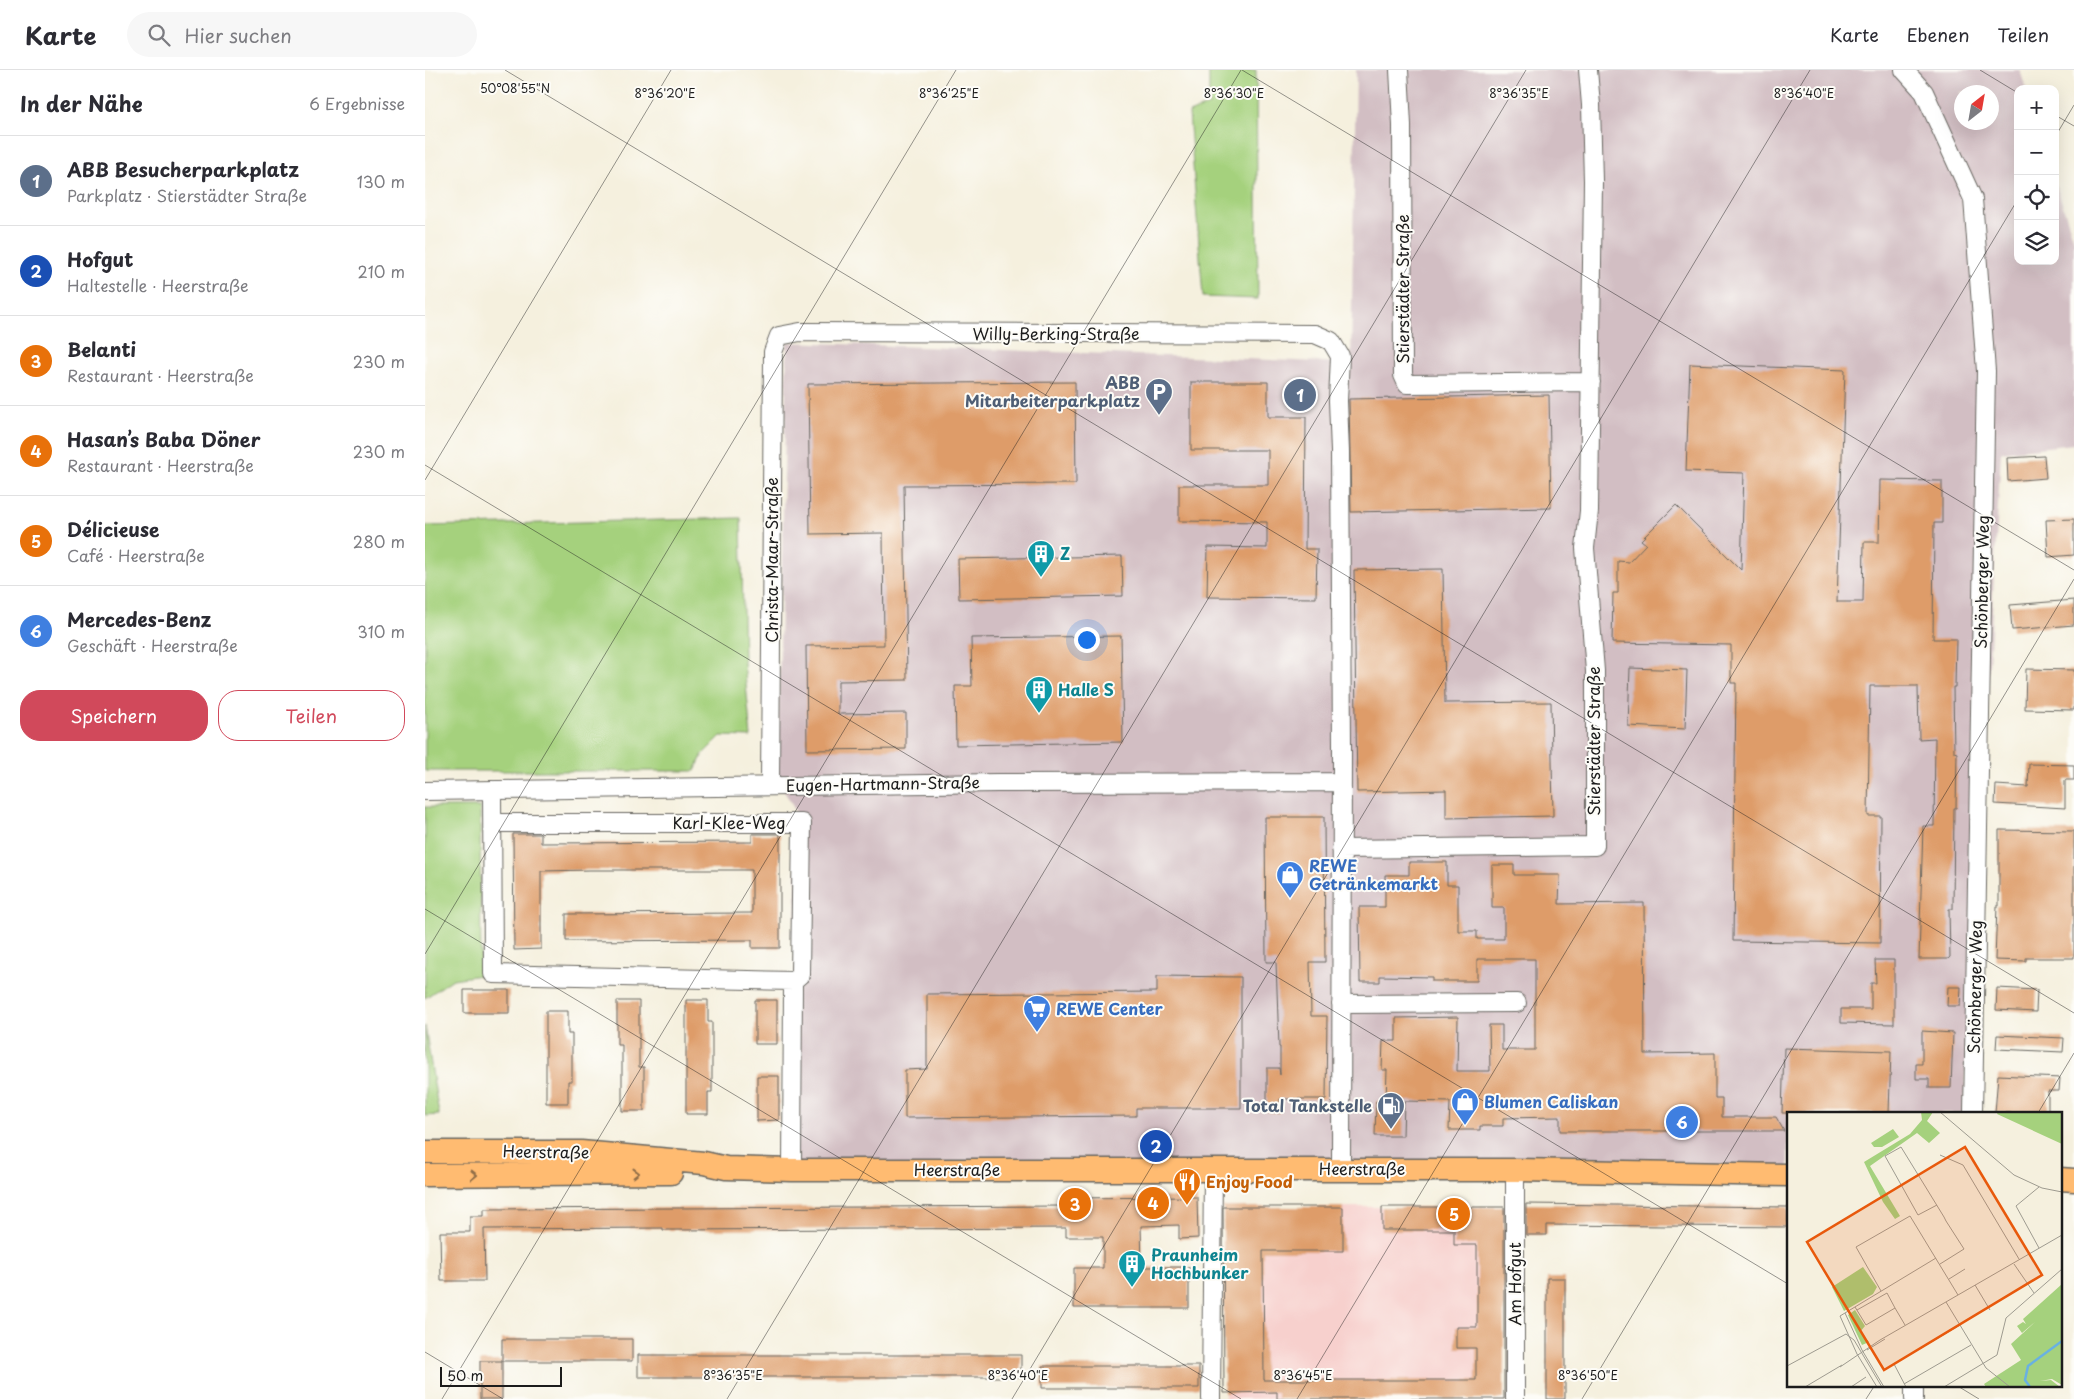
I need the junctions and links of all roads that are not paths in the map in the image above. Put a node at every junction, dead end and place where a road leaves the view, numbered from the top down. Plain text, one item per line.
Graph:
1 (1399, 70) edge
2 (1588, 70) edge
3 (1904, 70) edge
4 (779, 336) joint
5 (1591, 382) junction
6 (1341, 782) junction
7 (770, 785) junction
8 (492, 790) junction
9 (425, 791) edge
10 (493, 823) junction
11 (1341, 849) junction
12 (793, 981) junction
13 (1517, 1003) dead end
14 (1341, 1004) junction
15 (1973, 1112) edge
16 (425, 1152) edge
17 (726, 1168) junction
18 (1213, 1169) junction
19 (1341, 1169) junction
20 (793, 1170) junction
21 (1515, 1170) junction
22 (425, 1175) edge
23 (1787, 1175) edge
24 (2061, 1179) edge
25 (2074, 1180) edge
26 (1913, 1386) edge
27 (1211, 1399) edge
28 (1515, 1399) edge
29 (1914, 1399) edge

1 - 5 street, Stierstädter Straße
2 - 5 street, Stierstädter Straße
3 - 15 street, Schönberger Weg
4 - 6 street, Willy-Berking-Straße
4 - 7 street, Christa-Maar-Straße
5 - 11 street, Stierstädter Straße
6 - 7 street, Eugen-Hartmann-Straße
6 - 11 street
7 - 8 street, Eugen-Hartmann-Straße
8 - 9 street, Eugen-Hartmann-Straße
8 - 10 street
10 - 12 street
10 - 12 street, Karl-Klee-Weg
11 - 14 street
12 - 20 street, Karl-Klee-Weg
13 - 14 street
14 - 19 street
16 - 17 main road, Heerstraße
17 - 20 main road, Heerstraße
22 -> 17 main road, Heerstraße
18 - 19 main road, Heerstraße
18 - 20 main road, Heerstraße
18 - 27 street
19 - 21 main road, Heerstraße
21 - 23 main road, Heerstraße
21 - 28 street, Am Hofgut
24 - 25 main road
26 - 29 street

